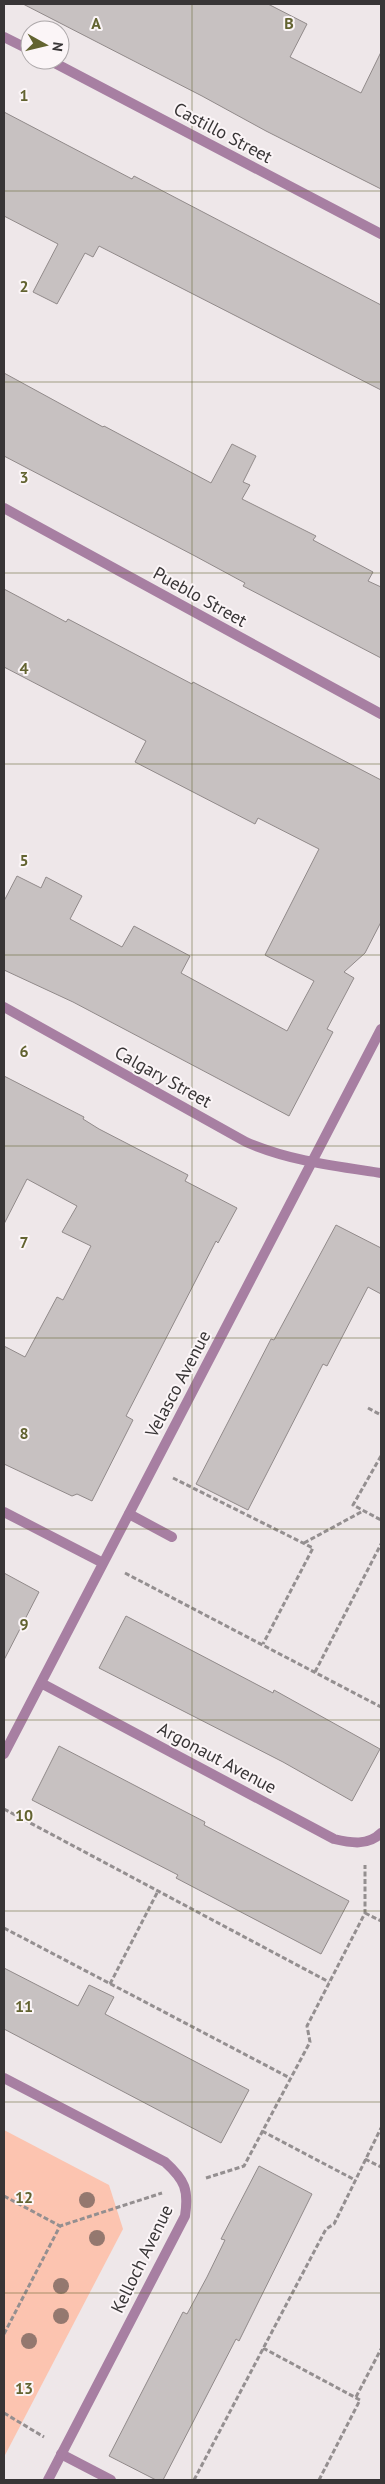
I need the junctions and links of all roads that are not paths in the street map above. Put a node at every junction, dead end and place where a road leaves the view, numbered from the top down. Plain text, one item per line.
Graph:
1 (4, 36) edge
2 (20, 45) edge
3 (68, 70) edge
4 (381, 234) edge
5 (4, 508) edge
6 (381, 714) edge
7 (4, 1007) edge
8 (381, 1029) edge
9 (311, 1163) junction
10 (381, 1173) edge
11 (4, 1512) edge
12 (129, 1514) junction
13 (172, 1536) dead end
14 (103, 1564) junction
15 (40, 1684) junction
16 (4, 1754) edge
17 (381, 1833) edge
18 (4, 2078) edge
19 (62, 2454) junction
20 (48, 2480) edge
21 (111, 2480) edge

1 - 2 street
3 - 4 street, Castillo Street
5 - 6 street, Pueblo Street
7 - 9 street, Calgary Street
8 - 9 street, Velasco Avenue
9 - 10 street, Calgary Street
9 - 12 street, Velasco Avenue
11 - 14 street
12 - 13 street
12 - 14 street, Velasco Avenue
14 - 15 street, Velasco Avenue
15 - 16 street, Velasco Avenue
15 - 17 street, Argonaut Avenue
18 - 19 street, Kelloch Avenue
19 - 20 street, Kelloch Avenue
19 - 21 street

